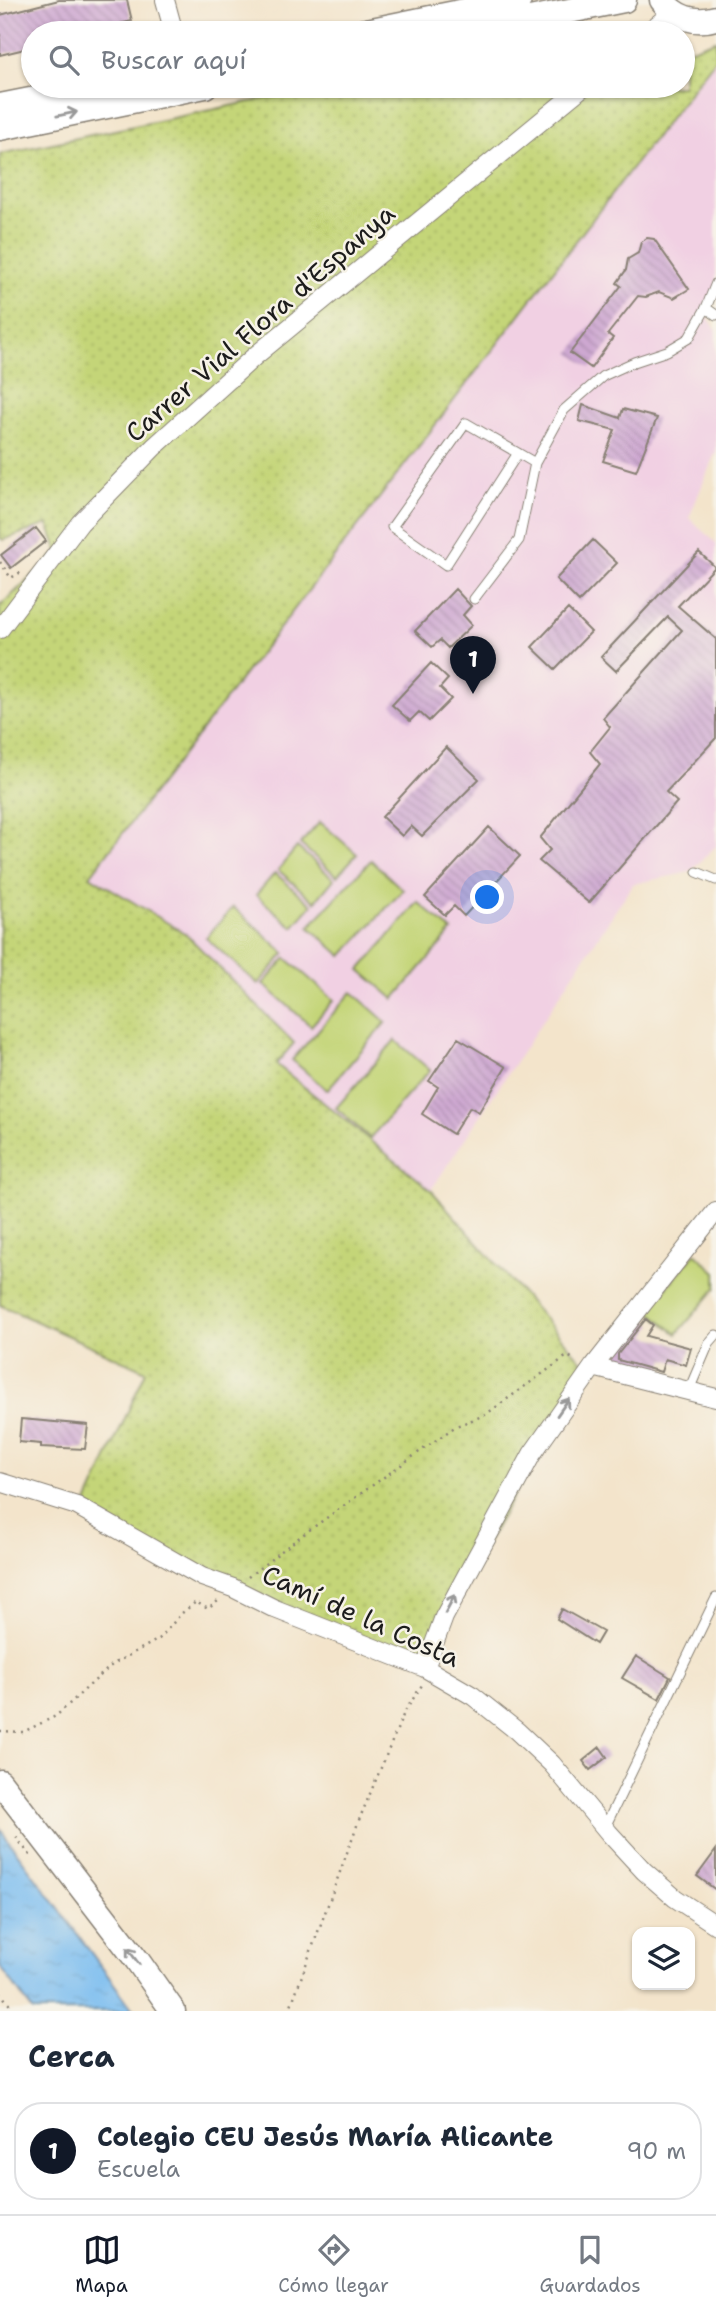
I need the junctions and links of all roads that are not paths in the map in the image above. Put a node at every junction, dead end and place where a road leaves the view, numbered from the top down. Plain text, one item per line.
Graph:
1 (165, 0) edge
2 (519, 0) edge
3 (624, 0) edge
4 (667, 6) edge
5 (432, 9) edge
6 (716, 18) edge
7 (171, 21) edge
8 (394, 21) edge
9 (520, 21) edge
10 (656, 21) edge
11 (40, 98) edge
12 (146, 98) edge
13 (569, 98) edge
14 (0, 106) edge
15 (0, 128) edge
16 (716, 283) edge
17 (706, 308) junction
18 (716, 315) edge
19 (518, 453) junction
20 (535, 463) junction
21 (474, 599) dead end
22 (0, 629) edge
23 (697, 872) dead end
24 (716, 880) edge
25 (716, 1211) edge
26 (716, 1335) edge
27 (593, 1367) junction
28 (689, 1390) junction
29 (716, 1398) edge
30 (0, 1482) edge
31 (716, 1598) edge
32 (425, 1668) junction
33 (0, 1782) edge
34 (605, 1827) junction
35 (716, 1925) edge
36 (173, 2011) edge

1 - 7 street
2 - 5 main road
3 - 9 main road
4 - 6 main road
4 - 10 street
5 - 8 main road
11 - 14 main road
15 -> 12 main road
13 - 22 street, Carrer Vial Flora d'Espanya
16 - 17 lane
17 - 18 lane
17 - 20 lane
19 - 19 lane
19 - 20 lane
20 - 21 lane
23 - 24 lane
25 - 27 street
26 - 28 lane
27 - 28 street
32 -> 27 street
28 - 29 street
30 - 32 street, Camí de la Costa
31 - 34 lane
32 - 34 street, Camí de la Costa
36 -> 33 main road
34 - 35 street, Camí de la Costa

